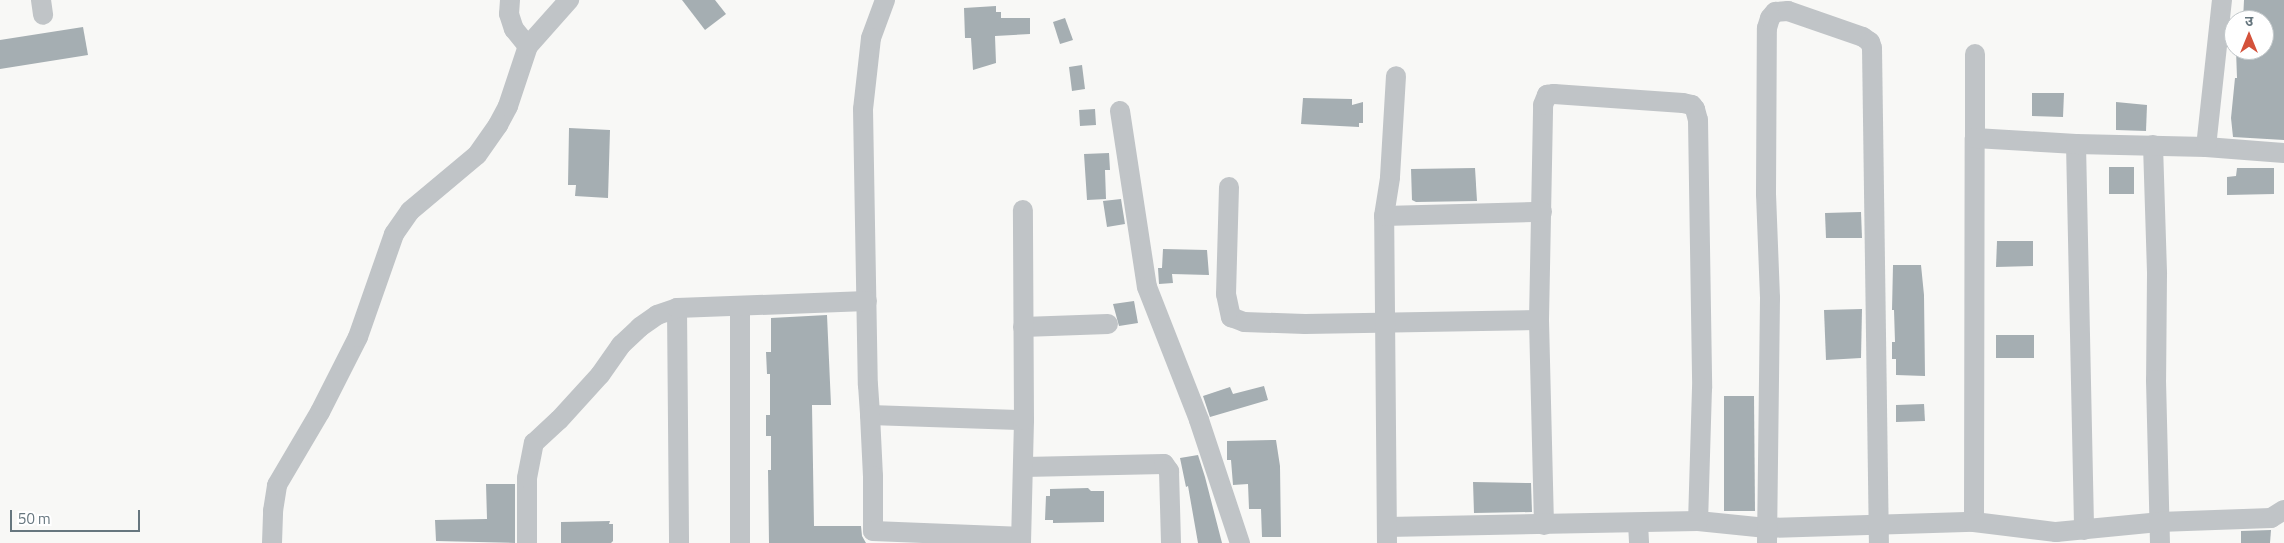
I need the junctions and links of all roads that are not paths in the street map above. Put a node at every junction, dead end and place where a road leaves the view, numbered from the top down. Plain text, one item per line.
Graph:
1 (510, 0) edge
2 (569, 0) edge
3 (885, 0) edge
4 (2222, 0) edge
5 (528, 46) junction
6 (1975, 54) dead end
7 (1396, 76) dead end
8 (1120, 111) dead end
9 (1975, 138) junction
10 (2076, 144) junction
11 (2153, 145) junction
12 (2206, 147) junction
13 (2284, 153) edge
14 (1229, 187) dead end
15 (1023, 210) dead end
16 (1542, 212) junction
17 (1384, 216) junction
18 (867, 301) junction
19 (740, 306) junction
20 (677, 308) junction
21 (1539, 320) junction
22 (1385, 323) junction
23 (1108, 324) dead end
24 (1024, 327) junction
25 (870, 415) junction
26 (1024, 420) junction
27 (1024, 467) junction
28 (2284, 510) edge
29 (1698, 521) junction
30 (1974, 522) junction
31 (2159, 522) junction
32 (1544, 525) junction
33 (2084, 530) junction
34 (1638, 533) edge
35 (1879, 533) edge
36 (1387, 535) edge
37 (1767, 535) edge
38 (873, 537) edge
39 (2056, 537) edge
40 (1021, 540) edge
41 (272, 543) edge
42 (527, 543) edge
43 (679, 543) edge
44 (740, 543) edge
45 (1171, 543) edge
46 (1240, 543) edge
47 (2160, 543) edge

1 - 5 street
2 - 5 street
3 - 18 street
4 - 12 street
5 - 41 street
6 - 9 street
7 - 17 street
8 - 46 street
9 - 10 street
9 - 30 street
10 - 11 street
10 - 33 street
11 - 12 street
11 - 31 street
12 - 13 street
14 - 22 street
15 - 24 street
16 - 17 street
16 - 21 street
16 - 29 street
17 - 22 street
18 - 19 street
18 - 25 street
19 - 20 street
19 - 44 street
20 - 42 street
20 - 43 street
21 - 22 street
21 - 32 street
22 - 36 street
23 - 24 street
24 - 26 street
25 - 26 street
25 - 38 street
26 - 27 street
27 - 40 street
27 - 45 street
28 - 31 street
29 - 34 street
29 - 37 street
30 - 35 street
30 - 39 street
31 - 33 street
31 - 47 street
32 - 34 street
32 - 36 street
33 - 39 street
35 - 37 street
35 - 37 street
38 - 40 street

